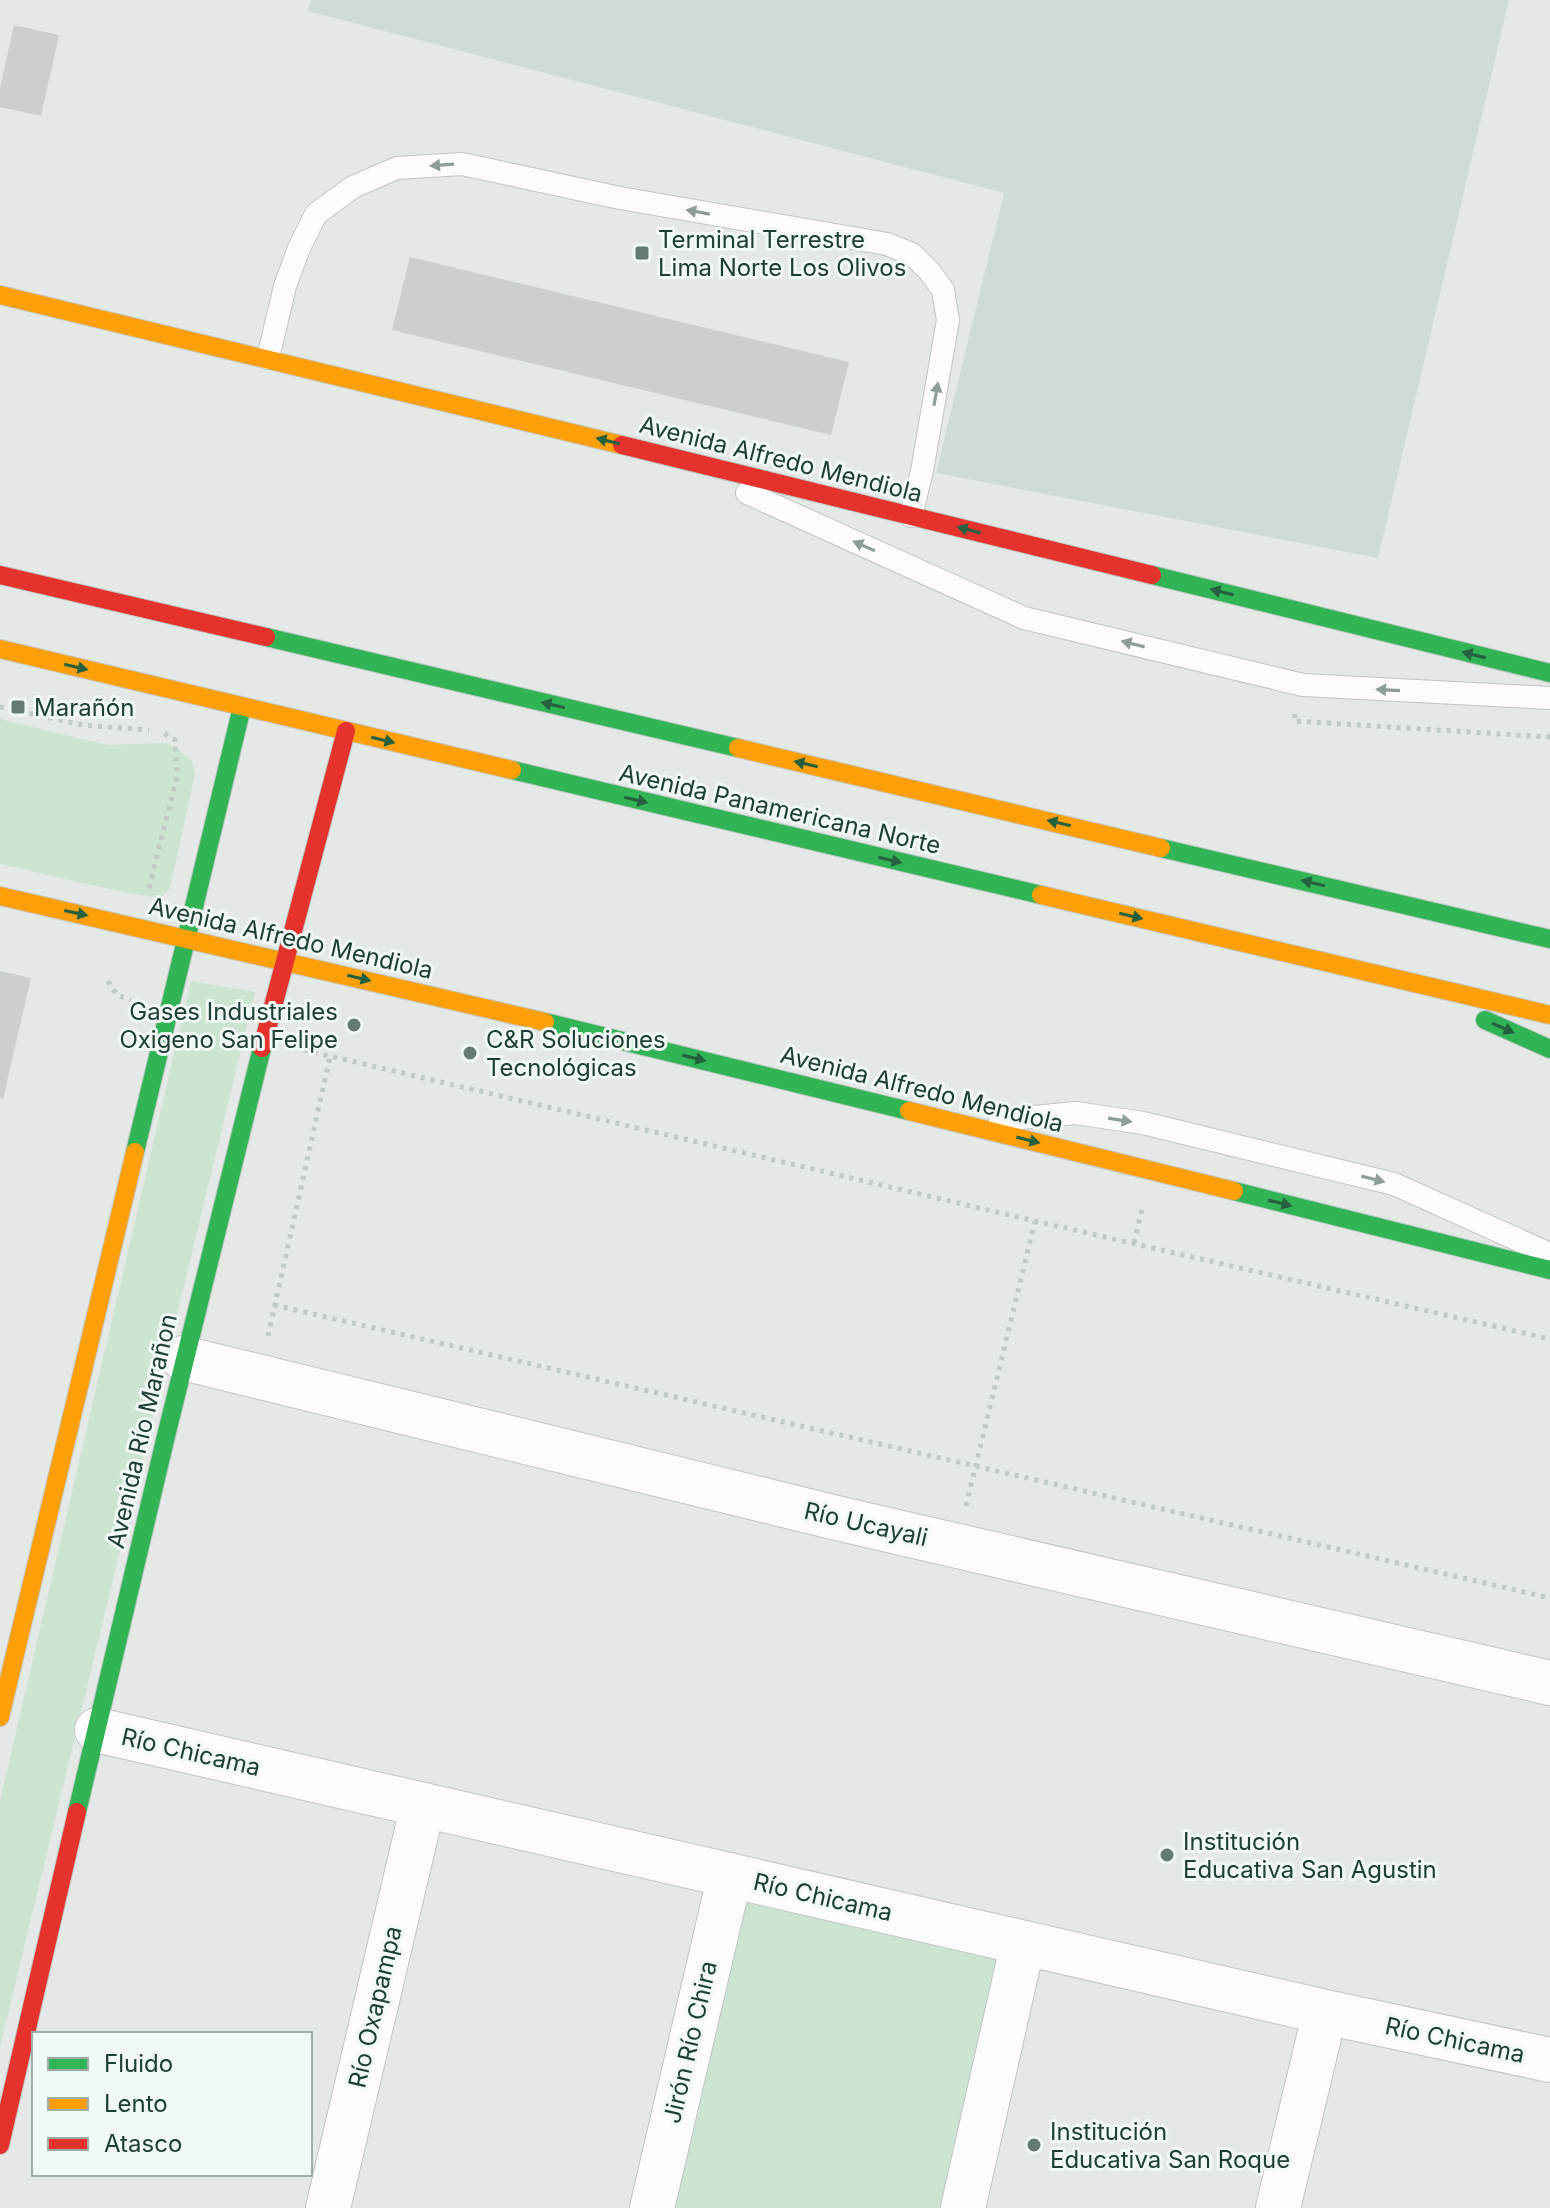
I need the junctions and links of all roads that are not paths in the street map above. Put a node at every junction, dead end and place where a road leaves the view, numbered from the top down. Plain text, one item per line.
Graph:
1 (0, 295) edge
2 (268, 358) junction
3 (662, 455) junction
4 (911, 516) junction
5 (0, 575) edge
6 (0, 649) edge
7 (1550, 673) edge
8 (1550, 698) edge
9 (242, 707) junction
10 (346, 731) junction
11 (0, 896) edge
12 (1389, 900) junction
13 (1550, 923) edge
14 (186, 937) junction
15 (1550, 939) edge
16 (283, 961) junction
17 (1408, 982) junction
18 (1550, 1015) edge
19 (1550, 1049) edge
20 (959, 1124) junction
21 (1550, 1254) edge
22 (1550, 1270) edge
23 (183, 1358) junction
24 (1550, 1683) edge
25 (0, 1717) edge
26 (97, 1730) junction
27 (423, 1805) junction
28 (730, 1875) junction
29 (1023, 1943) junction
30 (1325, 2012) junction
31 (1550, 2060) edge
32 (0, 2145) edge
33 (328, 2208) edge
34 (652, 2208) edge
35 (963, 2208) edge
36 (1278, 2208) edge

1 - 2 main road, Avenida Alfredo Mendiola
3 -> 2 main road, Avenida Alfredo Mendiola
4 -> 2 lane
3 - 4 main road, Avenida Alfredo Mendiola
8 -> 3 lane
7 -> 4 main road, Avenida Alfredo Mendiola
12 -> 5 main road, Avenida Panamericana Norte
6 -> 9 main road, Avenida Panamericana Norte
9 - 10 main road, Avenida Panamericana Norte
9 - 14 main road
10 - 16 main road, Avenida Río Marañon
10 -> 17 main road, Avenida Panamericana Norte
11 -> 14 main road, Avenida Alfredo Mendiola
12 - 13 main road
12 - 15 main road, Avenida Panamericana Norte
14 - 16 main road, Avenida Alfredo Mendiola
14 - 25 main road
16 -> 20 main road, Avenida Alfredo Mendiola
16 - 23 main road, Avenida Río Marañon
17 - 18 main road, Avenida Panamericana Norte
17 -> 19 main road
20 -> 21 lane
20 -> 22 main road, Avenida Alfredo Mendiola
23 - 24 street, Río Ucayali
23 - 26 main road, Avenida Río Marañon
26 - 27 street, Río Chicama
26 - 32 main road, Avenida Río Marañon
27 - 28 street, Río Chicama
27 - 33 street, Río Oxapampa
28 - 29 street, Río Chicama
28 - 34 street, Jirón Río Chira
29 - 30 street, Río Chicama
29 - 35 street
30 - 31 street, Río Chicama
30 - 36 street

